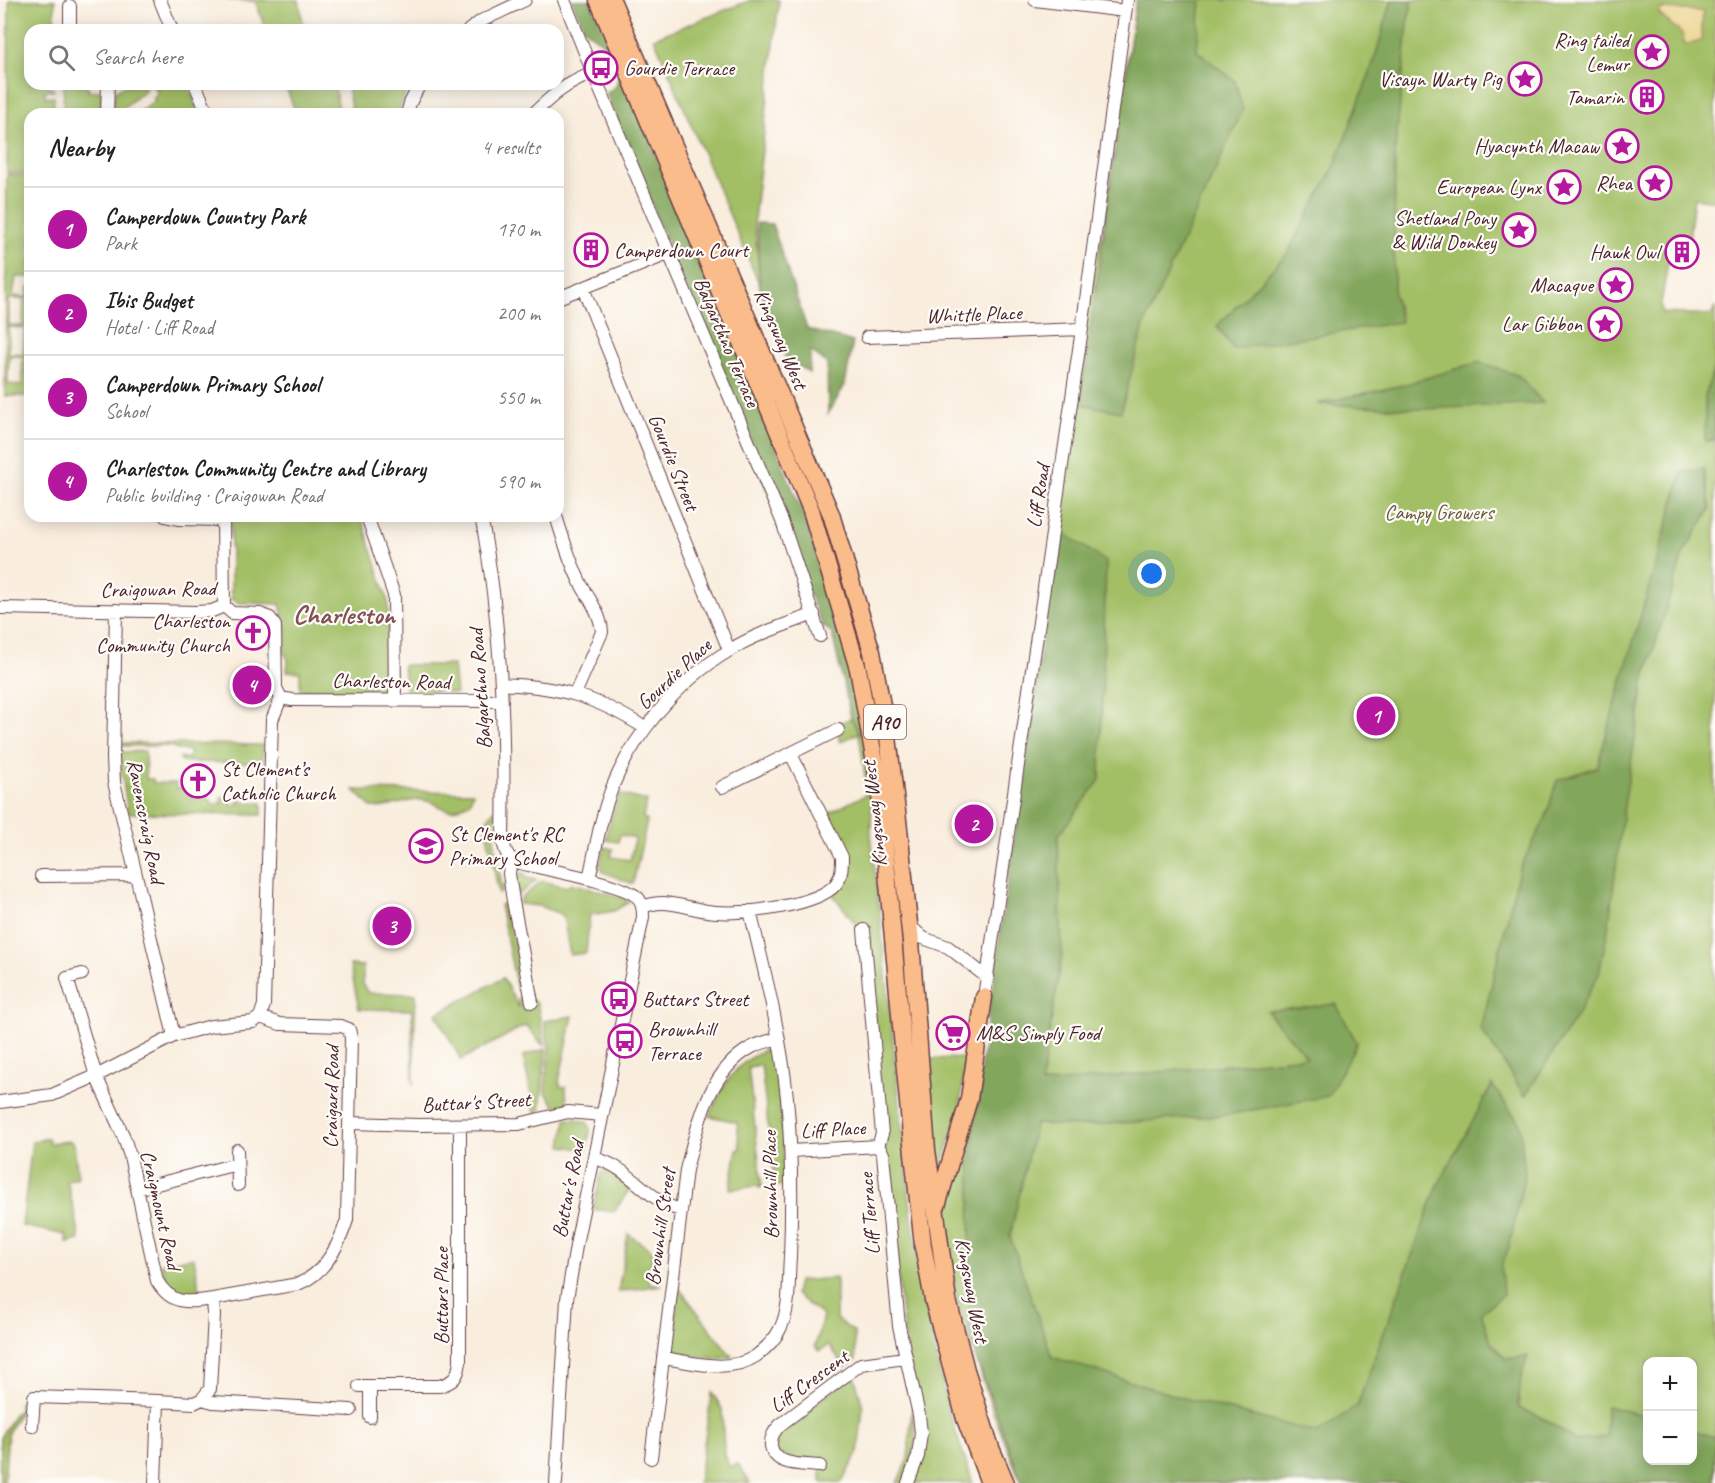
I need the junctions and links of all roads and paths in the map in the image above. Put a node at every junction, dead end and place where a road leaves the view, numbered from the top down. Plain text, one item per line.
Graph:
1 (160, 0) edge
2 (525, 0) edge
3 (564, 0) edge
4 (598, 0) edge
5 (612, 0) edge
6 (1035, 0) edge
7 (70, 6) dead end
8 (1126, 6) edge
9 (70, 24) edge
10 (170, 24) edge
11 (477, 24) edge
12 (593, 73) junction
13 (564, 86) edge
14 (108, 90) edge
15 (198, 90) edge
16 (417, 90) edge
17 (559, 90) edge
18 (107, 108) edge
19 (205, 108) edge
20 (409, 108) edge
21 (539, 108) edge
22 (668, 254) junction
23 (583, 288) junction
24 (564, 296) edge
25 (1082, 329) junction
26 (867, 337) dead end
27 (222, 522) edge
28 (369, 522) edge
29 (483, 522) edge
30 (558, 522) edge
31 (224, 606) junction
32 (0, 608) edge
33 (116, 610) junction
34 (814, 614) junction
35 (820, 636) dead end
36 (729, 650) junction
37 (502, 684) junction
38 (575, 694) junction
39 (280, 698) junction
40 (395, 700) junction
41 (502, 701) junction
42 (645, 728) junction
43 (838, 730) dead end
44 (791, 753) junction
45 (722, 787) dead end
46 (511, 858) junction
47 (136, 875) junction
48 (41, 876) dead end
49 (590, 879) junction
50 (642, 907) junction
51 (750, 911) junction
52 (909, 925) junction
53 (861, 937) dead end
54 (82, 974) dead end
55 (988, 978) junction
56 (984, 997) joint
57 (532, 1002) dead end
58 (260, 1017) junction
59 (174, 1036) junction
60 (778, 1038) junction
61 (96, 1076) junction
62 (0, 1102) edge
63 (602, 1115) junction
64 (350, 1124) junction
65 (460, 1125) junction
66 (878, 1146) junction
67 (237, 1150) dead end
68 (791, 1151) junction
69 (594, 1158) junction
70 (237, 1164) junction
71 (238, 1185) dead end
72 (137, 1189) junction
73 (681, 1210) junction
74 (935, 1214) junction
75 (213, 1299) junction
76 (663, 1358) junction
77 (905, 1358) junction
78 (202, 1399) junction
79 (159, 1401) junction
80 (351, 1410) dead end
81 (370, 1417) dead end
82 (965, 1419) junction
83 (32, 1426) dead end
84 (651, 1458) dead end
85 (820, 1466) dead end
86 (155, 1483) edge
87 (555, 1483) edge
88 (908, 1483) edge
89 (976, 1483) edge
90 (989, 1483) edge
91 (1006, 1483) edge

1 - 10 street
2 - 11 street
3 - 12 street, Balgarthno Terrace
4 - 82 highway, Kingsway West / A90
5 - 52 highway, Kingsway West / A90
6 - 8 street
7 - 9 street
8 - 25 street, Liff Road
12 - 13 street
12 - 22 street, Balgarthno Terrace
14 - 18 street
15 - 19 street
16 - 20 street
17 - 21 street
22 - 23 street
22 - 34 street, Balgarthno Terrace
23 - 24 street
23 - 36 street, Gourdie Street
25 - 26 street, Whittle Place
25 - 55 street, Liff Road
27 - 31 street
28 - 40 street
29 - 37 street, Balgarthno Road
30 - 38 street
31 - 33 street, Craigowan Road
31 - 39 street, Craigowan Road
32 - 33 street, Craigowan Road
33 - 47 street, Ravenscraig Road
34 - 35 street, Balgarthno Terrace
34 - 36 street, Gourdie Place
36 - 42 street, Gourdie Place
37 - 38 street
37 - 41 street, Balgarthno Road
38 - 42 street
39 - 40 street, Charleston Road
39 - 58 street, Craigowan Road
40 - 41 street, Charleston Road
41 - 46 street, Balgarthno Road
42 - 49 street, Gourdie Place
43 - 44 street
44 - 45 street
44 - 51 street
46 - 49 street
46 - 57 street, Balgarthno Road
47 - 48 street
47 - 59 street, Ravenscraig Road
49 - 50 street
50 - 51 street
50 - 63 street, Buttar's Road
51 - 60 street, Brownhill Place
52 - 55 street
52 - 74 highway, Kingsway West / A90
53 - 66 street, Liff Terrace
54 - 61 street, Craigmount Road
55 - 56 street, Liff Road
56 - 74 highway
58 - 59 street, Craigard Road
58 - 64 street, Craigard Road
59 - 61 street, Craigard Road
60 - 68 street, Brownhill Place
60 - 73 street, Brownhill Street
61 - 62 street, Craigard Road
61 - 72 street, Craigmount Road
63 - 65 street, Buttar's Street
63 - 69 street, Buttar's Road
64 - 65 street, Buttar's Street
64 - 75 street, Craigard Road
65 - 81 street, Buttars Place
66 - 68 street, Liff Place
66 - 77 street, Liff Terrace
67 - 70 street
68 - 76 street, Brownhill Place
69 - 73 street
69 - 87 street, Buttar's Road
70 - 71 street
70 - 72 street
72 - 75 street, Craigmount Road
73 - 76 street, Brownhill Street
74 - 91 highway, Kingsway West / A90
75 - 78 street
76 - 84 street, Brownhill Street
77 - 85 street, Liff Crescent
77 - 88 street, Liff Terrace
78 - 79 street
78 - 80 street
79 - 83 street
79 - 86 street
82 - 89 highway
82 - 90 highway, Kingsway West / A90

